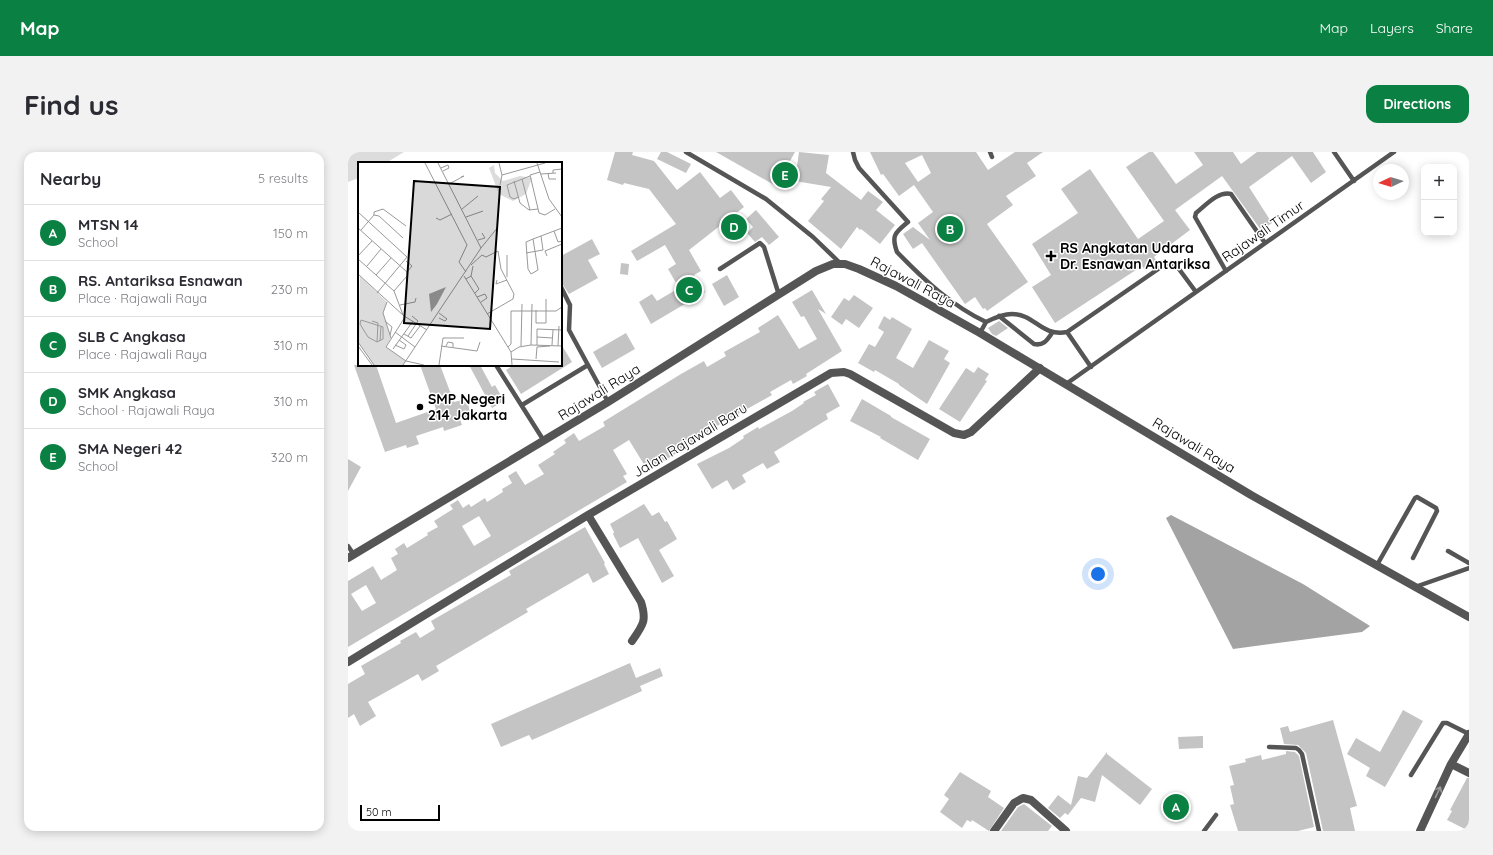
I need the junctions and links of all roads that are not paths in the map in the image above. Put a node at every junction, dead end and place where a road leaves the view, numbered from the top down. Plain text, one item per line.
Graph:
1 (686, 152) edge
2 (853, 152) edge
3 (1334, 152) edge
4 (1394, 152) edge
5 (1354, 181) junction
6 (1265, 243) junction
7 (840, 263) junction
8 (720, 269) dead end
9 (1226, 270) junction
10 (562, 289) edge
11 (1196, 292) junction
12 (779, 295) junction
13 (999, 316) junction
14 (986, 322) junction
15 (1067, 332) junction
16 (980, 333) junction
17 (1052, 333) junction
18 (588, 365) junction
19 (497, 366) edge
20 (1091, 367) junction
21 (1040, 368) junction
22 (1066, 384) junction
23 (608, 402) junction
24 (522, 405) junction
25 (544, 441) junction
26 (588, 515) junction
27 (348, 546) edge
28 (1448, 551) dead end
29 (351, 556) edge
30 (1413, 558) dead end
31 (1469, 563) edge
32 (1377, 565) junction
33 (1469, 568) edge
34 (1415, 587) junction
35 (1469, 617) edge
36 (632, 640) dead end
37 (348, 662) edge
38 (1469, 734) edge
39 (1269, 747) dead end
40 (1451, 764) junction
41 (1469, 773) edge
42 (1411, 775) dead end
43 (1216, 815) dead end
44 (1424, 830) edge
45 (994, 831) edge
46 (1066, 831) edge
47 (1204, 831) edge
48 (1319, 831) edge

1 - 7 lane
2 - 14 lane
3 - 5 lane
4 - 5 lane, Rajawali Timur
5 - 6 lane, Rajawali Timur
6 - 9 lane, Rajawali Timur
6 - 9 lane
7 - 12 street, Rajawali Raya
7 - 16 street, Rajawali Raya
8 - 12 lane
9 - 11 lane, Rajawali Timur
10 - 18 lane
11 - 15 lane
11 - 20 lane, Rajawali Timur
12 - 23 street, Rajawali Raya
13 - 14 lane
13 - 17 lane
13 - 17 lane
14 - 16 lane
15 - 17 lane
15 - 20 lane
16 - 21 street, Rajawali Raya
18 - 23 lane
18 - 24 lane
19 - 24 lane
20 - 22 lane, Rajawali Timur
21 - 22 street, Rajawali Raya
21 - 26 street, Jalan Rajawali Baru
22 - 32 street, Rajawali Raya
23 - 25 street, Rajawali Raya
24 - 25 lane
25 - 29 street, Rajawali Raya
26 - 36 street
26 - 37 street, Jalan Rajawali Baru
27 - 29 lane
28 - 31 lane
30 - 32 lane
32 - 34 street, Rajawali Raya
33 - 34 lane
34 - 35 street, Rajawali Raya
38 - 40 street
38 - 42 lane
39 - 48 lane
40 - 41 street
44 -> 40 street
43 - 47 lane
45 - 46 street

